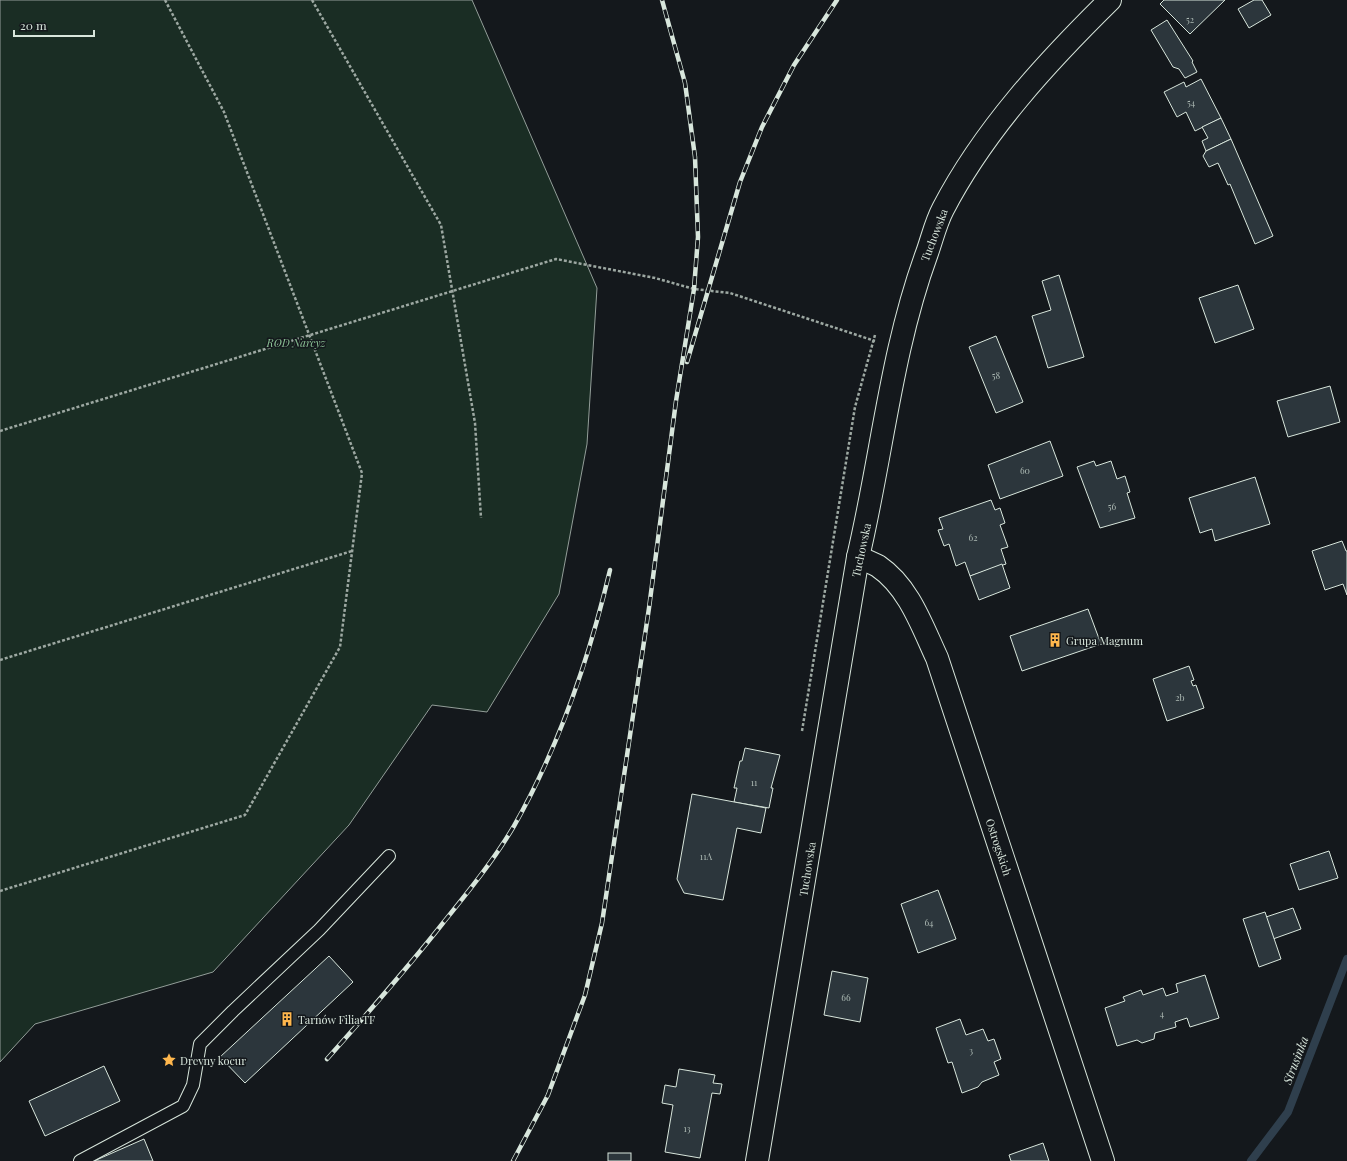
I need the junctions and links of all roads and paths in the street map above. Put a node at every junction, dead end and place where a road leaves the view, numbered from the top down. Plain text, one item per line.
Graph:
1 (164, 0) edge
2 (312, 0) edge
3 (1110, 0) edge
4 (452, 291) junction
5 (309, 335) junction
6 (900, 350) junction
7 (0, 431) edge
8 (481, 518) dead end
9 (352, 551) junction
10 (858, 557) junction
11 (0, 660) edge
12 (389, 856) dead end
13 (0, 891) edge
14 (80, 1161) edge
15 (757, 1161) edge
16 (1103, 1161) edge

1 - 5 path
2 - 4 path
3 - 6 street, Tuchowska
4 - 5 path
4 - 6 path
4 - 8 path
5 - 7 path
5 - 9 path
6 - 10 street, Tuchowska
9 - 11 path
9 - 13 path
10 - 15 street, Tuchowska
10 - 16 street, Ostrogskich
12 - 14 lane

